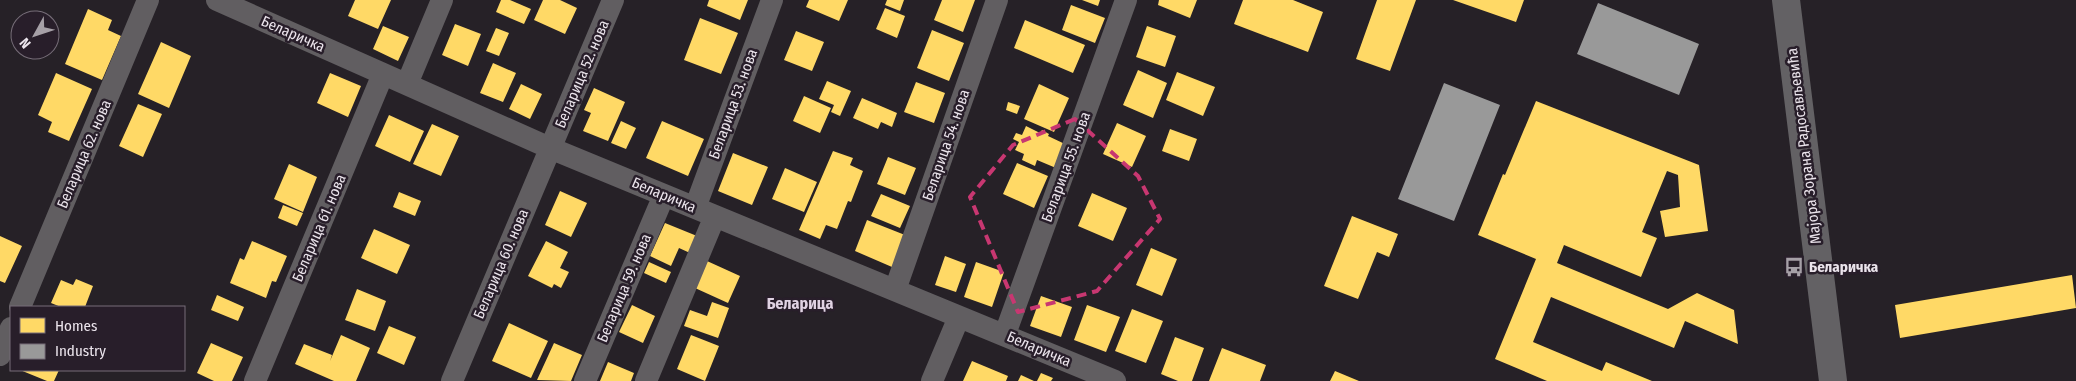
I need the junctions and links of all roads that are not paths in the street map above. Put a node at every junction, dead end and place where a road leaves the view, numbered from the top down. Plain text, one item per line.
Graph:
1 (148, 0) edge
2 (217, 0) edge
3 (442, 0) edge
4 (613, 0) edge
5 (772, 0) edge
6 (997, 0) edge
7 (1126, 0) edge
8 (1786, 0) edge
9 (383, 74) junction
10 (407, 84) junction
11 (550, 148) junction
12 (664, 195) junction
13 (705, 212) junction
14 (895, 290) junction
15 (20, 306) edge
16 (959, 317) junction
17 (10, 330) edge
18 (1005, 334) junction
19 (0, 354) edge
20 (255, 381) edge
21 (452, 381) edge
22 (585, 381) edge
23 (646, 381) edge
24 (932, 381) edge
25 (1115, 381) edge
26 (1833, 381) edge

1 - 15 street, Беларица 62. нова
2 - 9 street, Беларичка
3 - 10 street
4 - 11 street, Беларица 52. нова
5 - 13 street, Беларица 53. нова
6 - 14 street, Беларица 54. нова
7 - 18 street, Беларица 55. нова
8 - 26 main road, Мајора Зорана Радосављевића
9 - 10 street, Беларичка
9 - 20 street, Беларица 61. нова
10 - 11 street, Беларичка
11 - 12 street, Беларичка
11 - 21 street, Беларица 60. нова
12 - 13 street, Беларичка
12 - 22 street, Беларица 59. нова
13 - 14 street, Беларичка
13 - 23 street
14 - 16 street, Беларичка
16 - 18 street, Беларичка
16 - 24 street
17 - 19 street
18 - 25 street, Беларичка

